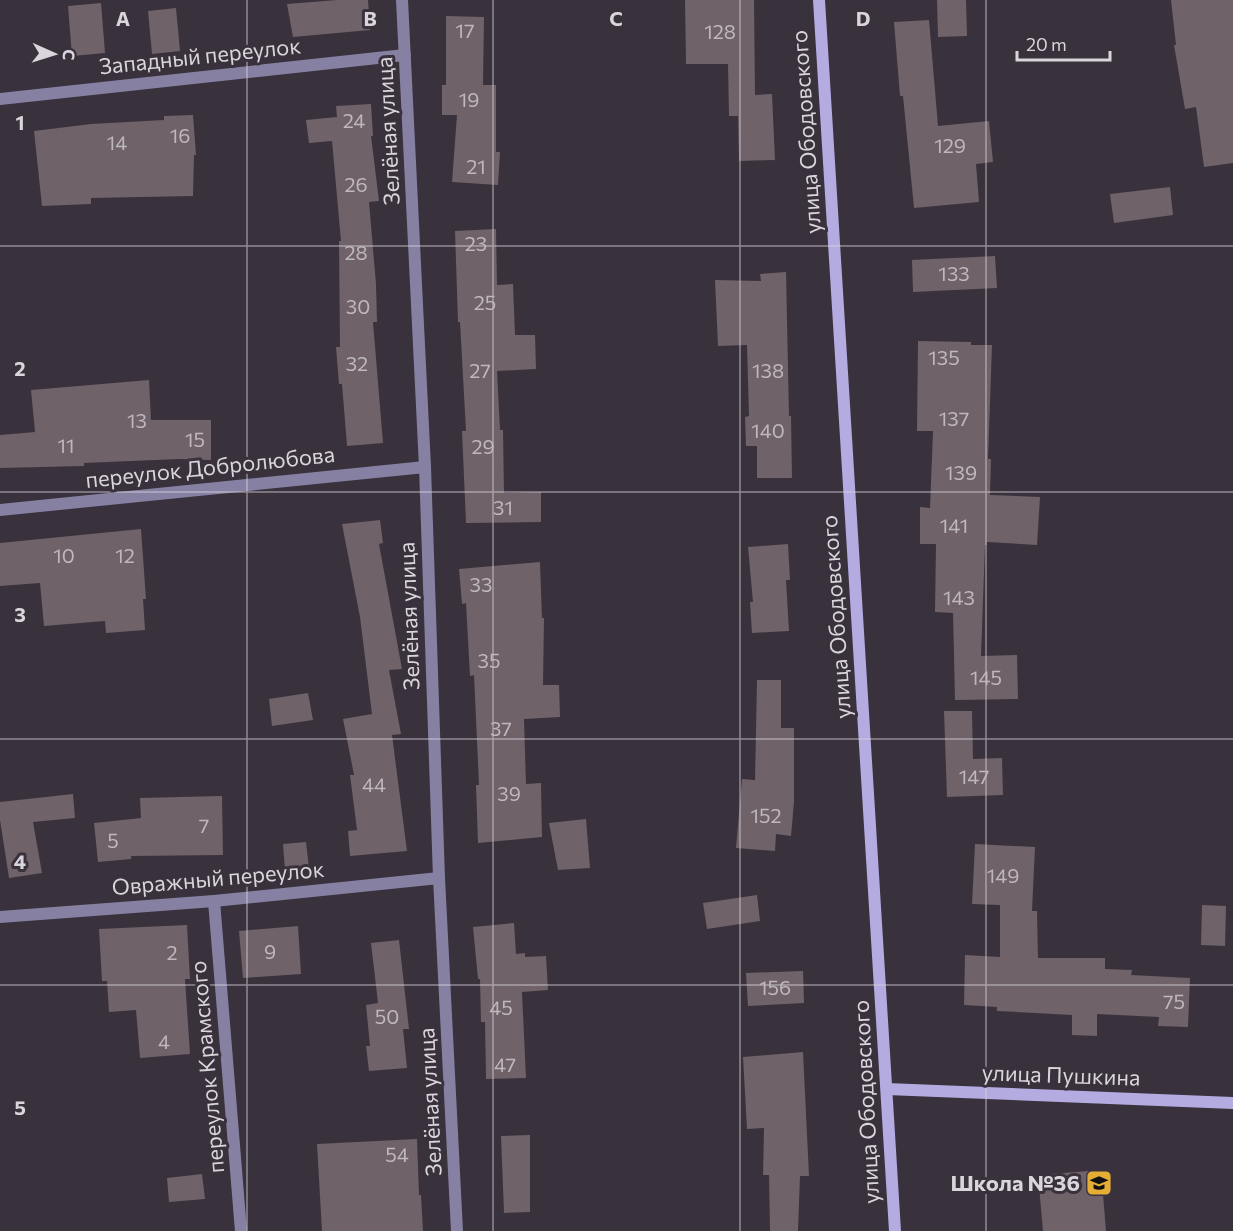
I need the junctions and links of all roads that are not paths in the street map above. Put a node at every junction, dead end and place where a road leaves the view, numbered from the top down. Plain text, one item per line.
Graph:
1 (402, 0) edge
2 (819, 0) edge
3 (405, 55) junction
4 (0, 99) edge
5 (425, 467) junction
6 (0, 510) edge
7 (439, 878) junction
8 (214, 900) junction
9 (0, 917) edge
10 (887, 1089) junction
11 (1233, 1103) edge
12 (241, 1231) edge
13 (457, 1231) edge
14 (895, 1231) edge

1 - 3 street, Зелёная улица
2 - 10 street, улица Ободовского
3 - 4 street, Западный переулок
3 - 5 street, Зелёная улица
5 - 6 street, переулок Добролюбова
5 - 7 street, Зелёная улица
7 - 8 street, Овражный переулок
7 - 13 street, Зелёная улица
8 - 9 street, Овражный переулок
8 - 12 street, переулок Крамского
10 - 11 street, улица Пушкина
10 - 14 street, улица Ободовского

